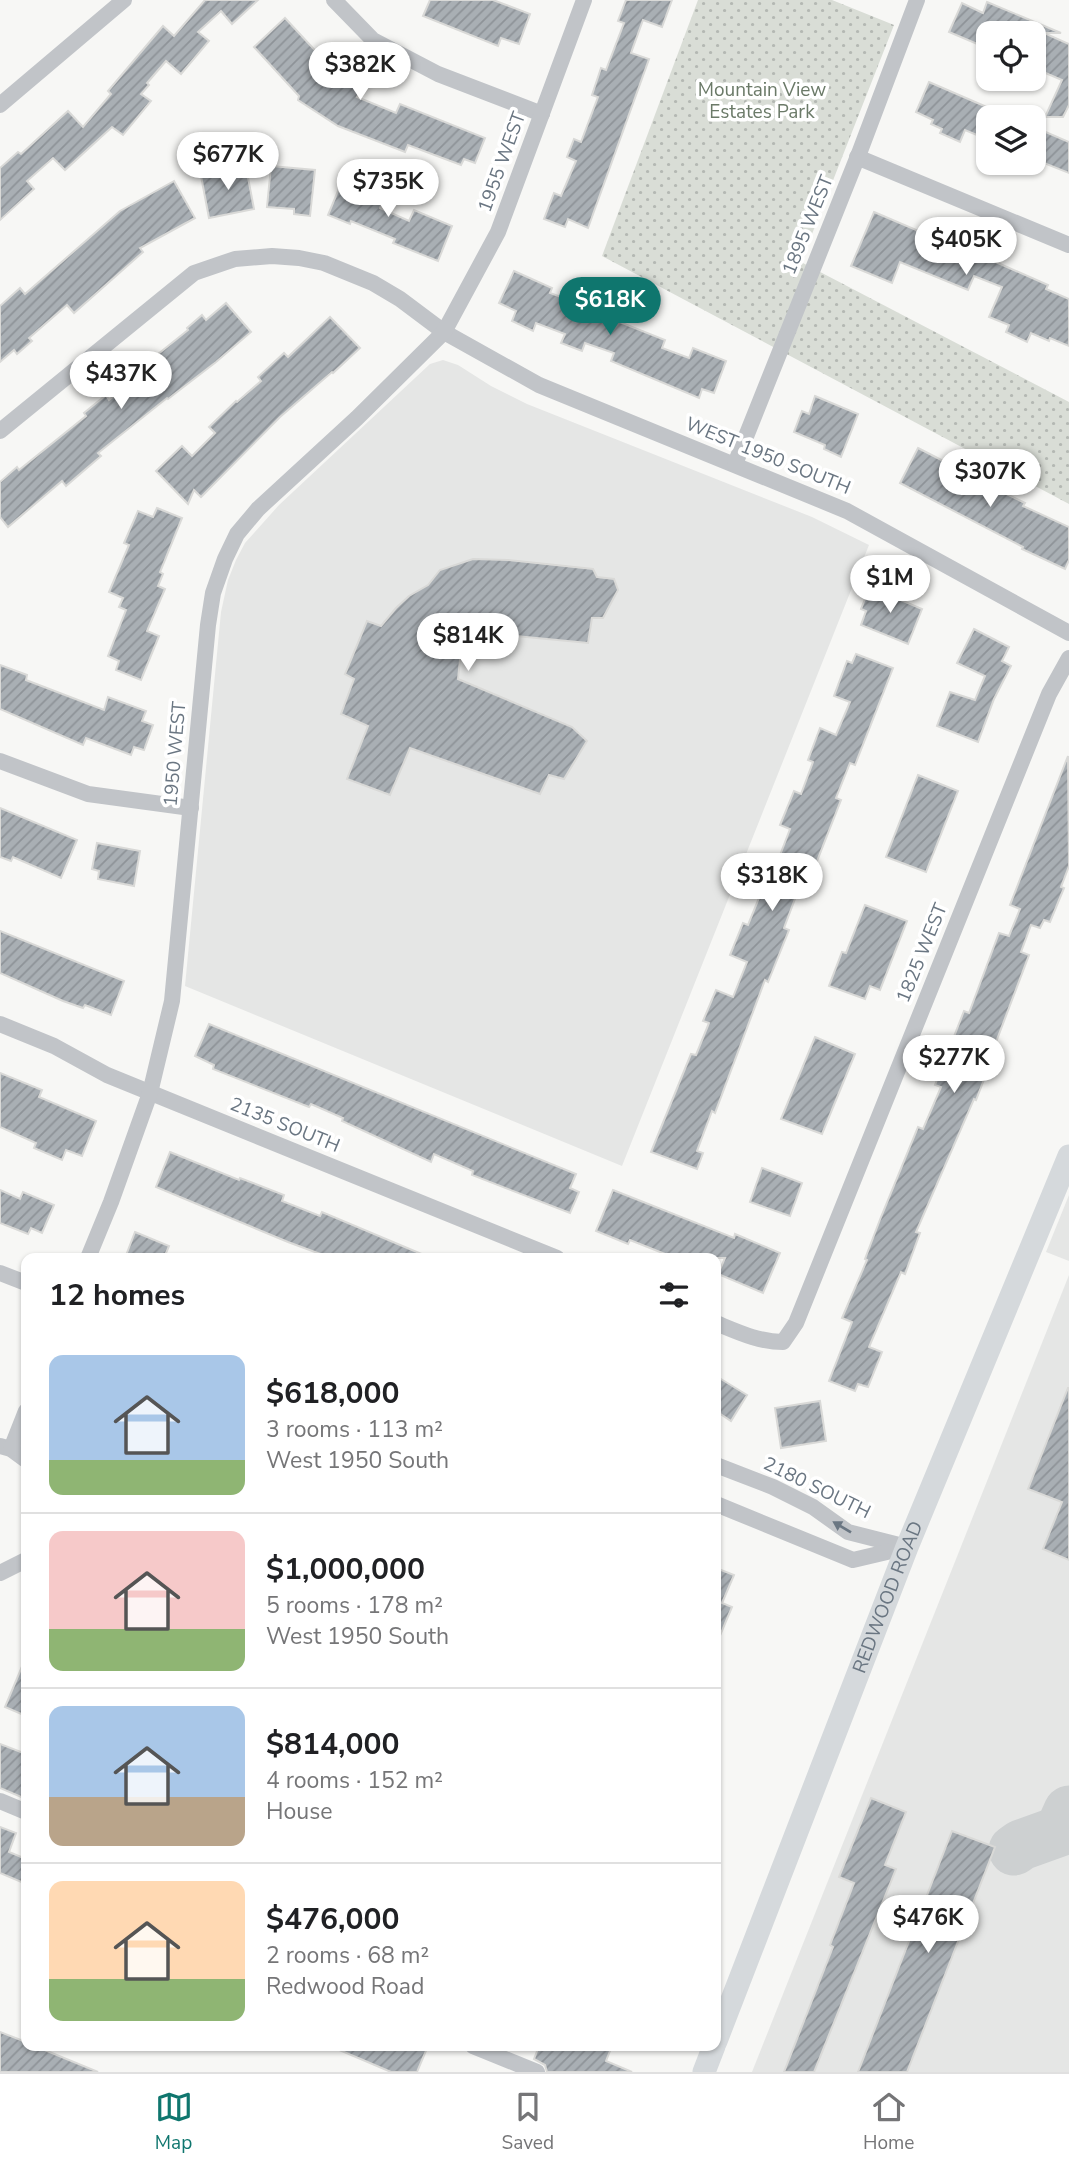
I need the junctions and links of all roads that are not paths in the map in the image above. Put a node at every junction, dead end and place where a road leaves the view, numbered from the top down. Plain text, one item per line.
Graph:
1 (124, 0) edge
2 (334, 0) edge
3 (584, 0) edge
4 (917, 0) edge
5 (0, 105) edge
6 (542, 114) junction
7 (857, 157) junction
8 (1069, 246) edge
9 (444, 332) junction
10 (0, 431) edge
11 (735, 464) junction
12 (1069, 633) edge
13 (1069, 658) edge
14 (0, 761) edge
15 (191, 808) junction
16 (0, 1024) edge
17 (150, 1093) junction
18 (1069, 1156) edge
19 (90, 1253) edge
20 (545, 1253) edge
21 (0, 1273) edge
22 (21, 1281) edge
23 (721, 1325) edge
24 (21, 1420) edge
25 (5, 1447) edge
26 (21, 1457) edge
27 (721, 1467) edge
28 (721, 1506) edge
29 (907, 1547) junction
30 (21, 1563) edge
31 (0, 1573) edge
32 (0, 1801) edge
33 (21, 1810) edge
34 (721, 2028) edge
35 (485, 2051) edge
36 (712, 2051) edge
37 (537, 2072) edge
38 (704, 2072) edge

1 - 5 street
2 - 6 street
3 - 6 street, 1955 WEST
4 - 7 street, 1895 WEST
6 - 9 street, 1955 WEST
7 - 8 street
7 - 11 street, 1895 WEST
9 - 10 street, WEST 1950 SOUTH
9 - 11 street, WEST 1950 SOUTH
9 - 15 street, 1950 WEST
11 - 12 street, WEST 1950 SOUTH
13 - 23 street, 1825 WEST
14 - 15 street
15 - 17 street, 1950 WEST
16 - 17 street, 2135 SOUTH
17 - 19 street, 1950 WEST
17 - 20 street, 2135 SOUTH
18 - 29 main road, REDWOOD ROAD
21 - 22 street
24 - 25 street
25 - 26 street
29 -> 27 street, 2180 SOUTH
28 - 29 street
29 - 34 main road, REDWOOD ROAD
30 - 31 street
32 - 33 street
35 - 37 street
36 - 38 main road, REDWOOD ROAD

